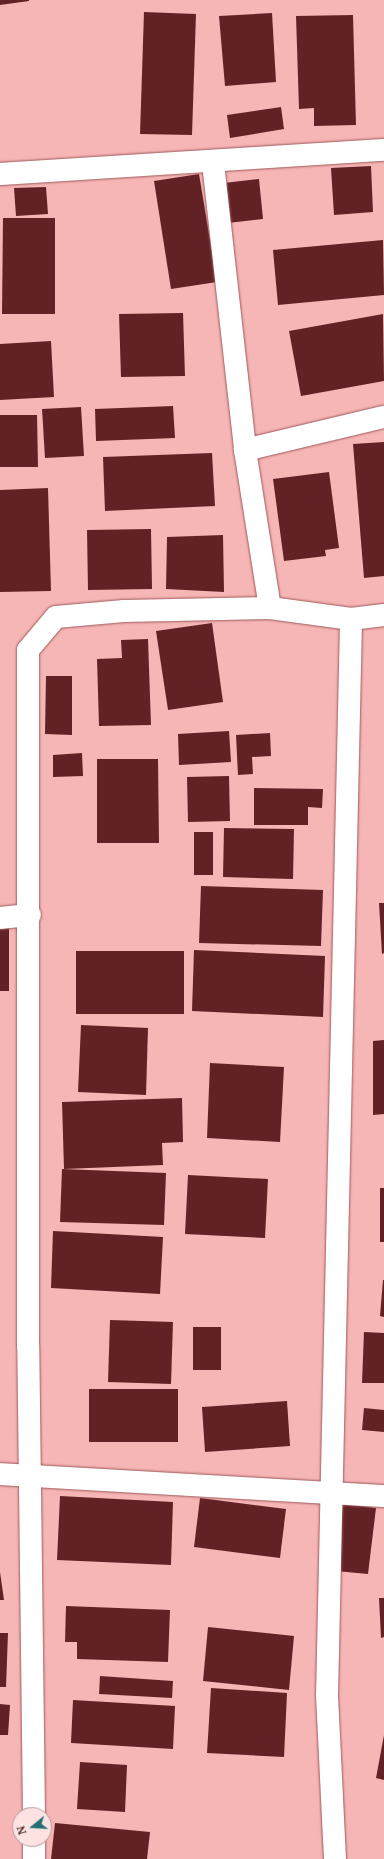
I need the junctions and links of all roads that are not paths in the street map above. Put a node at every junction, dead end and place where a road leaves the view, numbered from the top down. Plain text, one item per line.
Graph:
1 (384, 150) edge
2 (212, 163) junction
3 (0, 174) edge
4 (384, 417) edge
5 (245, 450) junction
6 (270, 608) junction
7 (384, 615) edge
8 (350, 619) junction
9 (30, 915) junction
10 (0, 918) edge
11 (0, 1474) edge
12 (30, 1475) junction
13 (334, 1493) junction
14 (384, 1496) edge
15 (34, 1807) edge
16 (34, 1847) edge
17 (34, 1859) edge
18 (336, 1859) edge

1 - 2 street
2 - 3 street
2 - 5 street
4 - 5 street
5 - 6 street
6 - 8 street
6 - 9 street
7 - 8 street
8 - 13 street
9 - 10 street
9 - 12 street
11 - 12 street
12 - 13 street
12 - 15 street
13 - 14 street
13 - 18 street
16 - 17 street

